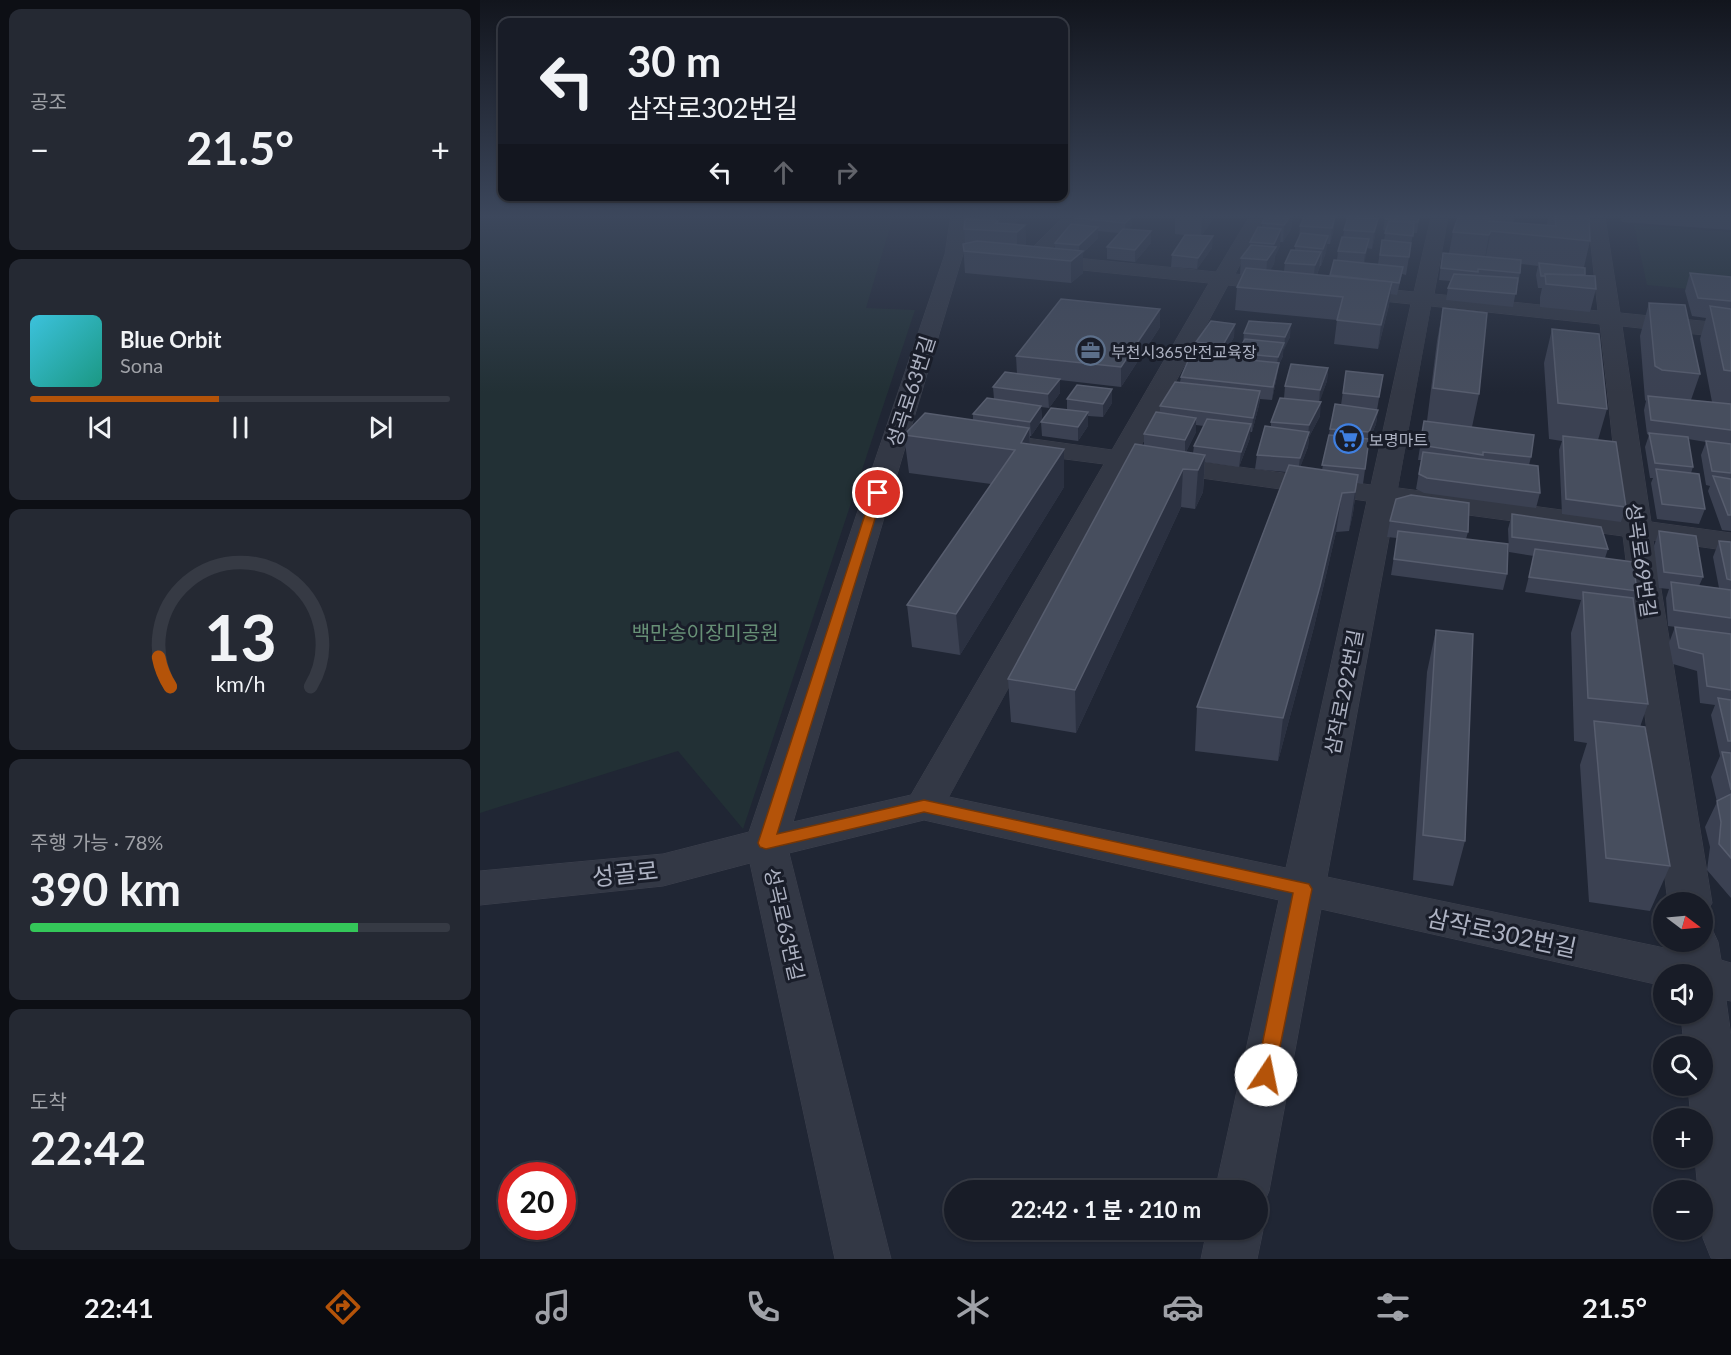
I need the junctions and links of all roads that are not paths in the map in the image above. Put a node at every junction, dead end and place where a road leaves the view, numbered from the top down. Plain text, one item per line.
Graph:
1 (957, 276) edge
2 (1190, 276) edge
3 (1225, 276) edge
4 (1427, 276) edge
5 (1605, 276) edge
6 (1223, 279) junction
7 (1305, 287) edge
8 (1328, 290) edge
9 (1422, 299) junction
10 (1610, 318) junction
11 (1731, 331) edge
12 (992, 441) edge
13 (1121, 459) junction
14 (1383, 494) junction
15 (1637, 529) junction
16 (1731, 542) edge
17 (924, 806) junction
18 (766, 843) junction
19 (480, 888) edge
20 (1303, 889) junction
21 (1688, 892) edge
22 (1653, 965) edge
23 (1713, 978) edge
24 (1731, 982) edge
25 (1705, 1024) edge
26 (1244, 1180) edge
27 (1731, 1238) edge
28 (1233, 1240) edge
29 (863, 1259) edge
30 (1229, 1259) edge

1 - 18 street, 성곡로63번길
2 - 6 street
3 - 6 street
4 - 9 street, 삼작로292번길
5 - 10 street, 성곡로69번길
6 - 7 street
6 - 13 street
8 - 9 street
9 - 10 street
9 - 14 street, 삼작로292번길
10 - 11 street
10 - 15 street, 성곡로69번길
12 - 13 street
13 - 14 street
13 - 17 street
14 - 15 street
14 - 20 street, 삼작로292번길
15 - 16 street
15 - 21 street, 성곡로69번길
17 - 18 street, 삼작로302번길
17 - 20 street, 삼작로302번길
18 - 19 street, 성골로
18 - 29 street, 성곡로63번길
20 - 22 street, 삼작로302번길
20 - 26 street
23 - 24 street, 삼작로302번길
25 - 27 street
28 - 30 street

